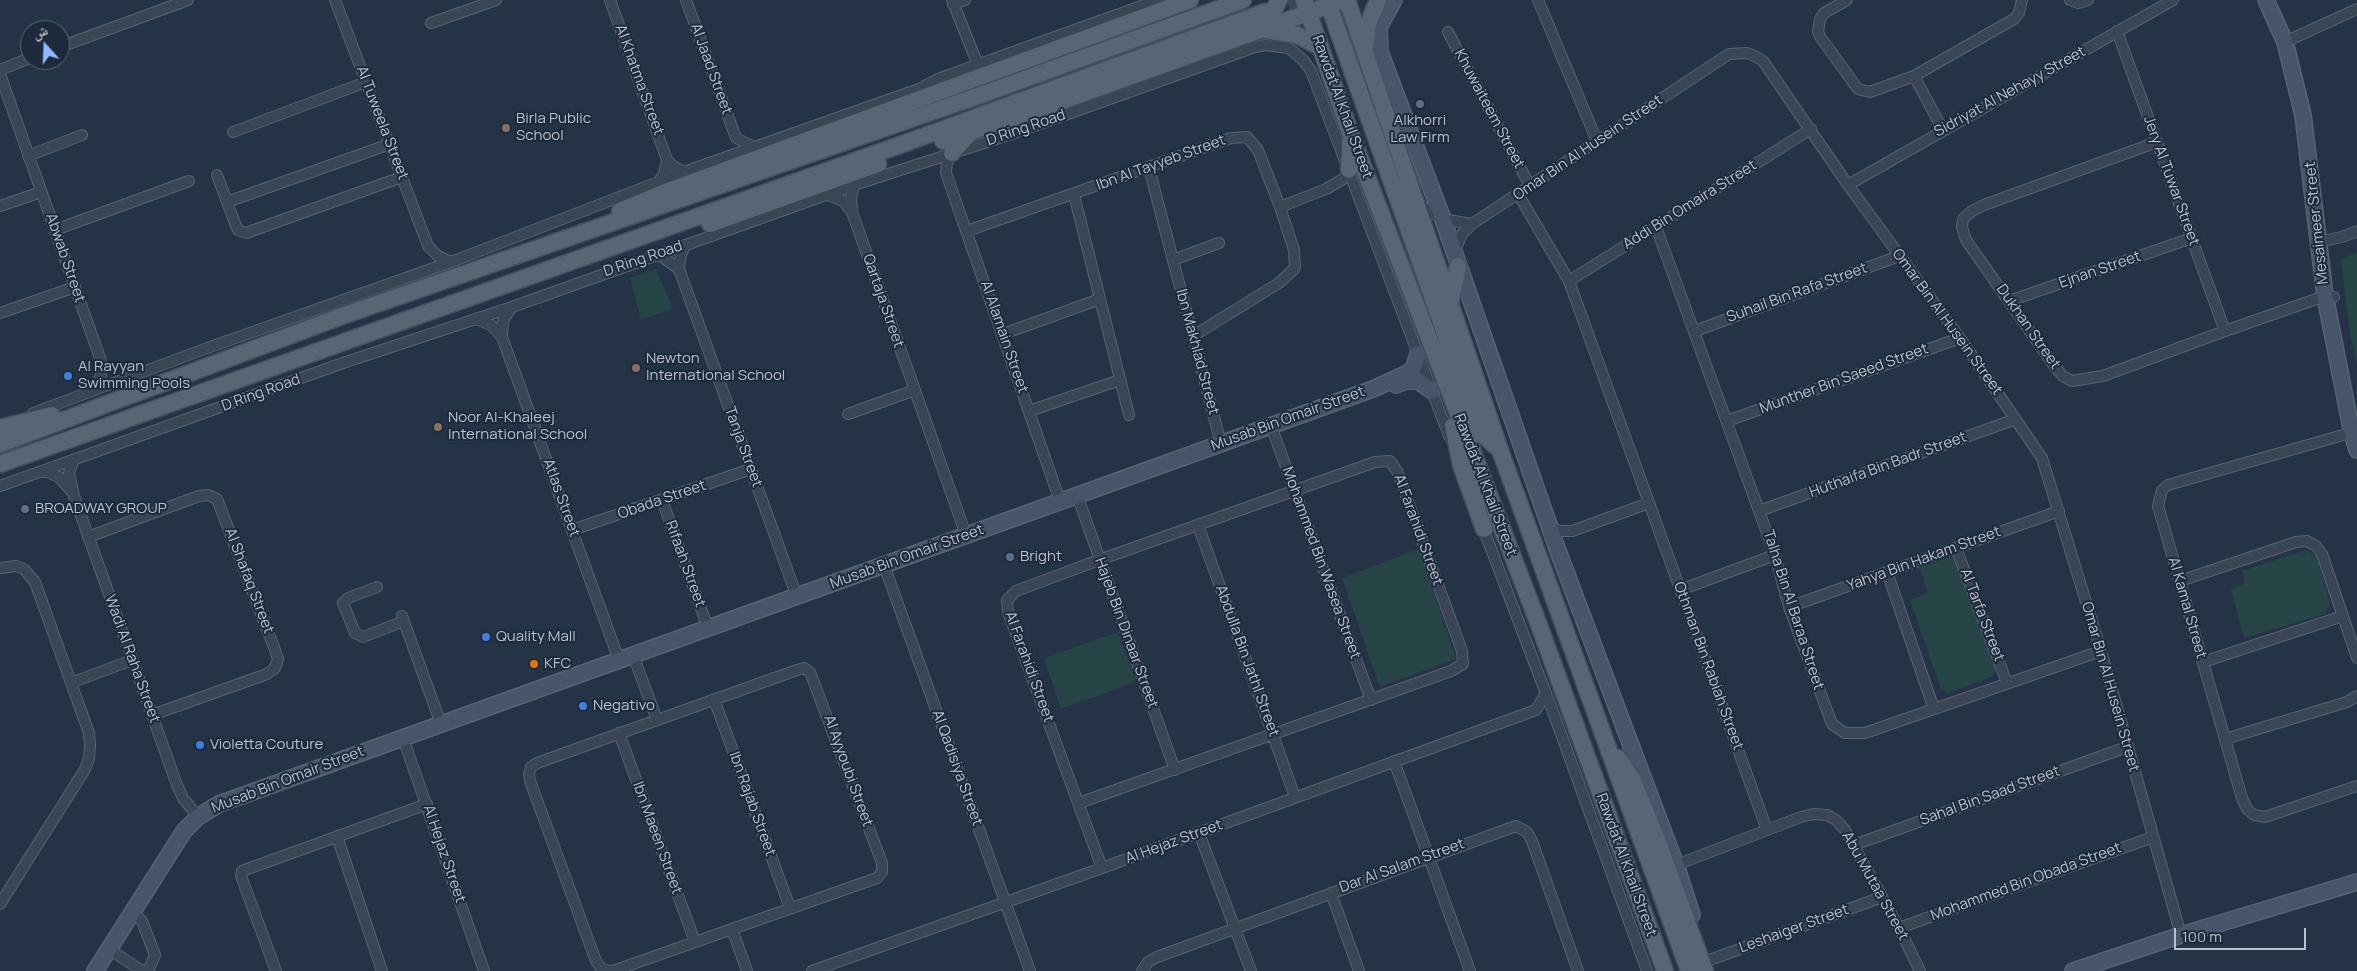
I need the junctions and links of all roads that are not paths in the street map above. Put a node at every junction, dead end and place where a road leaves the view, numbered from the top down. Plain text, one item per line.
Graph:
1 (188, 0) edge
2 (335, 0) edge
3 (496, 0) edge
4 (610, 0) edge
5 (686, 0) edge
6 (965, 0) edge
7 (1158, 0) edge
8 (1190, 0) edge
9 (1243, 0) edge
10 (1538, 0) edge
11 (1847, 0) edge
12 (2022, 0) edge
13 (2070, 0) edge
14 (2088, 0) edge
15 (2173, 0) edge
16 (2266, 0) edge
17 (2276, 0) edge
18 (953, 2) edge
19 (1322, 2) edge
20 (1387, 2) edge
21 (1144, 8) edge
22 (1272, 9) edge
23 (2357, 9) edge
24 (1112, 16) joint
25 (432, 23) dead end
26 (1261, 29) junction
27 (1448, 32) dead end
28 (2118, 32) junction
29 (2289, 41) junction
30 (70, 43) edge
31 (1320, 47) junction
32 (1289, 48) joint
33 (1365, 55) junction
34 (20, 62) edge
35 (978, 65) junction
36 (0, 70) edge
37 (0, 74) edge
38 (952, 74) junction
39 (1914, 76) junction
40 (366, 82) junction
41 (1089, 91) junction
42 (936, 93) junction
43 (1811, 129) junction
44 (975, 130) junction
45 (1943, 130) junction
46 (233, 132) dead end
47 (82, 135) dead end
48 (1350, 135) junction
49 (816, 137) junction
50 (736, 138) junction
51 (778, 138) junction
52 (1597, 141) junction
53 (2157, 142) junction
54 (390, 144) junction
55 (754, 147) junction
56 (952, 153) junction
57 (28, 156) junction
58 (728, 156) junction
59 (667, 160) junction
60 (927, 162) junction
61 (1149, 168) junction
62 (1349, 170) junction
63 (684, 172) junction
64 (946, 173) junction
65 (217, 175) dead end
66 (402, 177) junction
67 (189, 181) dead end
68 (659, 181) junction
69 (854, 185) junction
70 (1848, 185) junction
71 (1530, 186) junction
72 (1326, 190) junction
73 (41, 192) junction
74 (794, 194) junction
75 (1358, 194) junction
76 (1518, 194) junction
77 (1074, 195) junction
78 (824, 197) junction
79 (1414, 201) junction
80 (228, 202) junction
81 (0, 206) edge
82 (1280, 206) junction
83 (1378, 206) junction
84 (852, 212) junction
85 (1442, 219) junction
86 (1472, 224) junction
87 (1656, 227) junction
88 (55, 230) junction
89 (595, 230) junction
90 (967, 231) junction
91 (2357, 231) edge
92 (2192, 238) junction
93 (2324, 241) junction
94 (1219, 243) dead end
95 (686, 245) junction
96 (428, 246) junction
97 (595, 253) junction
98 (658, 254) junction
99 (1899, 256) junction
100 (1173, 260) junction
101 (1456, 260) junction
102 (451, 262) junction
103 (679, 269) junction
104 (424, 272) junction
105 (1569, 281) junction
106 (75, 286) junction
107 (2330, 296) junction
108 (1100, 299) junction
109 (2009, 301) junction
110 (1450, 304) junction
111 (512, 307) junction
112 (0, 313) edge
113 (476, 319) junction
114 (1694, 331) junction
115 (2225, 331) junction
116 (1003, 334) junction
117 (1192, 336) junction
118 (502, 337) junction
119 (1960, 338) junction
120 (1425, 350) junction
121 (101, 361) junction
122 (126, 378) junction
123 (1120, 380) junction
124 (1372, 389) junction
125 (93, 390) junction
126 (915, 390) junction
127 (1432, 391) junction
128 (117, 399) junction
129 (1029, 411) junction
130 (2357, 412) edge
131 (848, 414) dead end
132 (1128, 415) dead end
133 (2016, 419) junction
134 (1727, 421) junction
135 (1271, 426) junction
136 (0, 427) edge
137 (2354, 432) edge
138 (73, 437) junction
139 (0, 444) edge
140 (1221, 444) junction
141 (1500, 450) junction
142 (2357, 450) edge
143 (74, 460) junction
144 (0, 464) edge
145 (751, 469) junction
146 (44, 471) junction
147 (0, 473) edge
148 (0, 486) edge
149 (1295, 490) junction
150 (74, 496) junction
151 (1077, 496) junction
152 (662, 500) junction
153 (1060, 501) junction
154 (1649, 503) junction
155 (1759, 511) junction
156 (2059, 511) junction
157 (1198, 525) junction
158 (1549, 527) junction
159 (1484, 529) junction
160 (572, 530) junction
161 (1572, 531) junction
162 (966, 535) junction
163 (88, 536) junction
164 (1956, 548) junction
165 (1558, 551) junction
166 (1776, 556) junction
167 (1099, 560) junction
168 (884, 565) junction
169 (0, 568) edge
170 (1887, 572) junction
171 (2180, 581) junction
172 (377, 587) dead end
173 (1680, 590) junction
174 (797, 597) junction
175 (1789, 607) junction
176 (2343, 616) junction
177 (708, 628) junction
178 (2101, 651) junction
179 (626, 657) junction
180 (2357, 658) edge
181 (132, 660) junction
182 (2203, 662) junction
183 (71, 683) junction
184 (2007, 683) junction
185 (1546, 693) junction
186 (2357, 696) edge
187 (714, 699) junction
188 (1371, 700) junction
189 (1934, 709) junction
190 (1536, 710) junction
191 (152, 715) junction
192 (657, 720) junction
193 (1556, 720) junction
194 (441, 724) junction
195 (619, 733) junction
196 (1274, 735) junction
197 (403, 738) junction
198 (2225, 739) junction
199 (2127, 747) junction
200 (1608, 748) junction
201 (1394, 761) junction
202 (1176, 770) junction
203 (2357, 786) edge
204 (1295, 797) junction
205 (1079, 803) junction
206 (427, 804) junction
207 (198, 817) junction
208 (1766, 830) junction
209 (1199, 832) junction
210 (337, 836) junction
211 (2153, 837) junction
212 (1854, 845) junction
213 (1428, 857) junction
214 (1676, 865) junction
215 (1102, 868) junction
216 (2357, 882) edge
217 (1331, 893) junction
218 (1882, 897) junction
219 (1005, 903) junction
220 (0, 904) edge
221 (790, 908) junction
222 (133, 912) junction
223 (1235, 928) junction
224 (1899, 928) junction
225 (732, 929) junction
226 (2181, 935) junction
227 (696, 942) junction
228 (109, 949) junction
229 (1707, 968) edge
230 (95, 971) edge
231 (142, 971) edge
232 (148, 971) edge
233 (276, 971) edge
234 (382, 971) edge
235 (484, 971) edge
236 (612, 971) edge
237 (747, 971) edge
238 (812, 971) edge
239 (1030, 971) edge
240 (1142, 971) edge
241 (1251, 971) edge
242 (1359, 971) edge
243 (1470, 971) edge
244 (1578, 971) edge
245 (1647, 971) edge
246 (1665, 971) edge
247 (1689, 971) edge
248 (1920, 971) edge
249 (2073, 971) edge

1 - 30 street
2 - 40 street, Al Tuweela Street
3 - 25 street
4 - 59 street, Al Khatma Street
5 - 50 street, Al Jaad Street
6 - 18 street
7 - 21 street
8 - 21 main road
9 - 89 main road
10 - 52 street
11 - 39 street
12 - 39 street
13 - 14 street
15 - 28 street, Sidriyat Al Nehayy Street
16 - 29 street, Mesaimeer Street
17 - 29 street, Mesaimeer Street
18 - 35 street
19 - 22 main road
19 - 26 main road
19 - 31 main road, Rawdat Al Khail Street
19 - 33 main road, Rawdat Al Khail Street
19 - 141 main road
20 - 33 main road
20 - 85 street
21 - 24 main road
21 - 42 main road
22 - 41 main road
22 - 97 main road, D Ring Road
23 - 29 street
24 - 35 street
26 - 31 main road
26 - 41 main road
27 - 71 street, Khuwaiteem Street
28 - 45 street, Sidriyat Al Nehayy Street
28 - 53 street, Jery Al Tuwar Street
29 - 93 street, Mesaimeer Street
31 - 48 main road, Rawdat Al Khail Street
32 - 56 street, D Ring Road
32 - 62 street, Rawdat Al Khail Street
33 - 79 main road, Rawdat Al Khail Street
34 - 36 street
35 - 38 street
37 - 57 street, Abwab Street
38 - 42 main road
38 - 51 street
39 - 45 street
40 - 46 street
40 - 54 street, Al Tuweela Street
41 - 44 main road
42 - 49 main road
43 - 52 street, Omar Bin Al Husein Street
43 - 70 street, Omar Bin Al Husein Street
43 - 87 street, Addi Bin Omaira Street
44 - 56 main road
44 - 74 main road
45 - 70 street, Sidriyat Al Nehayy Street
47 - 57 street
48 - 62 main road
48 - 83 main road, Rawdat Al Khail Street
49 - 51 main road
49 - 89 main road
50 - 55 street
50 - 58 street
51 - 55 street
52 - 71 street, Omar Bin Al Husein Street
53 - 92 street, Jery Al Tuwar Street
53 - 109 street, Dukhan Street
54 - 66 street, Al Tuweela Street
54 - 80 street
55 - 58 street
56 - 60 street, D Ring Road
56 - 64 street
57 - 73 street, Abwab Street
58 - 63 street
59 - 63 street
59 - 68 street
60 - 64 street
60 - 69 street, D Ring Road
61 - 77 street, Ibn Al Tayyeb Street
61 - 82 street, Ibn Al Tayyeb Street
61 - 100 street, Ibn Makhlad Street
62 - 72 street
62 - 75 street, Rawdat Al Khail Street
63 - 68 street
64 - 90 street, Al Alamain Street
65 - 80 street
66 - 80 street
66 - 96 street, Al Tuweela Street
67 - 88 street
68 - 102 street
69 - 78 street, D Ring Road
69 - 84 street, Qartaja Street
70 - 99 street, Omar Bin Al Husein Street
71 - 76 street, Omar Bin Al Husein Street
72 - 75 street
72 - 82 street
73 - 81 street
73 - 88 street, Abwab Street
74 - 78 main road
74 - 97 main road
75 - 83 street
75 - 120 street, Rawdat Al Khail Street
76 - 86 street, Omar Bin Al Husein Street
76 - 105 street, Othman Bin Rabiah Street
77 - 90 street, Ibn Al Tayyeb Street
77 - 108 street
78 - 84 street
78 - 95 street, D Ring Road
79 - 85 street
79 - 110 main road, Rawdat Al Khail Street
82 - 117 street, Ibn Al Tayyeb Street
83 - 120 main road, Rawdat Al Khail Street
84 - 126 street, Qartaja Street
85 - 86 street
85 - 101 street
86 - 101 street, Omar Bin Al Husein Street
87 - 105 street, Addi Bin Omaira Street
87 - 114 street, Talha Bin Al Baraa Street
88 - 106 street, Abwab Street
89 - 128 main road
90 - 116 street, Al Alamain Street
91 - 93 street
92 - 109 street, Ejnan Street
92 - 115 street, Jery Al Tuwar Street
93 - 107 street, Mesaimeer Street
94 - 100 street
95 - 98 street, D Ring Road
95 - 103 street
96 - 102 street
96 - 104 street, Al Tuweela Street
97 - 138 main road, D Ring Road
98 - 103 street
98 - 111 street, D Ring Road
99 - 114 street, Suhail Bin Rafa Street
99 - 119 street, Omar Bin Al Husein Street
100 - 117 street, Ibn Makhlad Street
101 - 110 main road
101 - 158 street
102 - 104 street
103 - 145 street, Tanja Street
104 - 122 street
105 - 154 street, Othman Bin Rabiah Street
106 - 112 street
106 - 121 street, Abwab Street
107 - 115 street, Dukhan Street
107 - 130 street, Mesaimeer Street
107 - 137 street, Mesaimeer Street
108 - 116 street
108 - 123 street
109 - 115 street, Dukhan Street
110 - 141 main road, Rawdat Al Khail Street
111 - 113 street, D Ring Road
111 - 118 street
113 - 118 street
113 - 143 street, D Ring Road
114 - 134 street, Talha Bin Al Baraa Street
116 - 129 street, Al Alamain Street
117 - 140 street, Ibn Makhlad Street
118 - 160 street, Atlas Street
119 - 133 street, Omar Bin Al Husein Street
119 - 134 street, Munther Bin Saeed Street
120 - 124 street, Musab Bin Omair Street
120 - 127 street, Rawdat Al Khail Street
120 - 159 main road
120 - 246 main road, Rawdat Al Khail Street
121 - 122 street
121 - 125 street
122 - 125 street
123 - 129 street
123 - 132 street
124 - 127 street, Musab Bin Omair Street
124 - 135 street, Musab Bin Omair Street
125 - 136 street
126 - 131 street
126 - 162 street, Qartaja Street
127 - 159 street, Rawdat Al Khail Street
128 - 136 main road
128 - 139 main road
129 - 153 street, Al Alamain Street
133 - 155 street, Huthaifa Bin Badr Street
133 - 156 street, Omar Bin Al Husein Street
134 - 155 street, Talha Bin Al Baraa Street
135 - 140 street, Musab Bin Omair Street
135 - 149 street, Mohammed Bin Wasea Street
137 - 142 street, Mesaimeer Street
137 - 171 street, Al Kamal Street
138 - 144 main road, D Ring Road
138 - 147 main road
140 - 151 street, Musab Bin Omair Street
141 - 200 main road, Rawdat Al Khail Street
143 - 146 street, D Ring Road
143 - 150 street, Wadi Al Raha Street
145 - 152 street, Obada Street
145 - 174 street, Tanja Street
146 - 148 street, D Ring Road
146 - 150 street, Wadi Al Raha Street
149 - 157 street, Al Farahidi Street
149 - 188 street, Mohammed Bin Wasea Street
149 - 188 street, Al Farahidi Street
150 - 163 street, Wadi Al Raha Street
151 - 153 street, Musab Bin Omair Street
151 - 167 street, Hajeb Bin Dinaar Street
152 - 160 street, Obada Street
152 - 177 street, Rifaah Street
153 - 162 street, Musab Bin Omair Street
154 - 161 street
154 - 173 street, Othman Bin Rabiah Street
155 - 166 street, Talha Bin Al Baraa Street
156 - 164 street, Yahya Bin Hakam Street
156 - 178 street, Omar Bin Al Husein Street
157 - 167 street, Al Farahidi Street
157 - 196 street, Abdulla Bin Jathl Street
158 - 161 street
158 - 165 street
159 - 185 street, Rawdat Al Khail Street
160 - 179 street, Atlas Street
161 - 165 street
162 - 168 street, Musab Bin Omair Street
163 - 181 street, Wadi Al Raha Street
163 - 191 street, Al Shafaq Street
164 - 170 street, Yahya Bin Hakam Street
164 - 184 street, Al Tarfa Street
165 - 214 street
166 - 173 street
166 - 175 street, Talha Bin Al Baraa Street
167 - 202 street, Hajeb Bin Dinaar Street
167 - 205 street, Al Farahidi Street
168 - 174 street, Musab Bin Omair Street
168 - 219 street, Al Qadisiya Street
169 - 183 street
170 - 175 street, Yahya Bin Hakam Street
170 - 189 street
171 - 176 street
171 - 182 street, Al Kamal Street
172 - 194 street
173 - 208 street, Othman Bin Rabiah Street
174 - 177 street, Musab Bin Omair Street
175 - 189 street, Talha Bin Al Baraa Street
176 - 180 street
176 - 182 street
177 - 179 street, Musab Bin Omair Street
178 - 184 street, Talha Bin Al Baraa Street
178 - 199 street, Omar Bin Al Husein Street
179 - 192 street
179 - 194 street, Musab Bin Omair Street
181 - 183 street
181 - 191 street, Wadi Al Raha Street
182 - 198 street, Al Kamal Street
183 - 220 street
184 - 189 street, Talha Bin Al Baraa Street
185 - 190 street
185 - 193 street, Rawdat Al Khail Street
186 - 198 street
187 - 192 street, Al Ayyoubi Street
187 - 221 street, Ibn Rajab Street
187 - 221 street, Al Ayyoubi Street
188 - 196 street, Al Farahidi Street
190 - 193 street
190 - 201 street, Al Hejaz Street
191 - 207 street, Wadi Al Raha Street
192 - 195 street, Al Ayyoubi Street
193 - 245 street, Rawdat Al Khail Street
194 - 197 street, Musab Bin Omair Street
195 - 227 street, Ibn Maeen Street
195 - 236 street, Al Ayyoubi Street
196 - 202 street, Al Farahidi Street
196 - 204 street, Abdulla Bin Jathl Street
197 - 206 street, Al Hejaz Street
197 - 207 street, Musab Bin Omair Street
198 - 203 street, Al Kamal Street
199 - 211 street, Omar Bin Al Husein Street
199 - 212 street, Sahal Bin Saad Street
200 - 229 main road
200 - 247 main road, Rawdat Al Khail Street
201 - 204 street, Al Hejaz Street
201 - 213 street
202 - 205 street, Al Farahidi Street
204 - 209 street, Al Hejaz Street
205 - 215 street, Al Farahidi Street
206 - 210 street
206 - 235 street, Al Hejaz Street
207 - 222 street, Musab Bin Omair Street
208 - 212 street, Abu Mutaa Street
208 - 214 street, Abu Mutaa Street
209 - 215 street, Al Hejaz Street
209 - 223 street
210 - 233 street
210 - 234 street
211 - 224 street, Mohammed Bin Obada Street
211 - 226 street, Omar Bin Al Husein Street
212 - 218 street, Abu Mutaa Street
213 - 217 street, Dar Al Salam Street
213 - 243 street
213 - 244 street, Dar Al Salam Street
214 - 229 street
215 - 219 street, Al Hejaz Street
216 - 226 street
217 - 223 street, Dar Al Salam Street
217 - 242 street
218 - 224 street, Abu Mutaa Street
218 - 229 street, Leshaiger Street
219 - 238 street, Al Hejaz Street
219 - 239 street, Al Qadisiya Street
221 - 225 street, Al Ayyoubi Street
222 - 228 street, Musab Bin Omair Street
222 - 232 street
223 - 240 street, Dar Al Salam Street
223 - 241 street
224 - 248 street, Abu Mutaa Street
225 - 227 street, Al Ayyoubi Street
225 - 237 street
226 - 249 street
227 - 236 street, Al Ayyoubi Street
228 - 230 street, Musab Bin Omair Street
228 - 231 street

